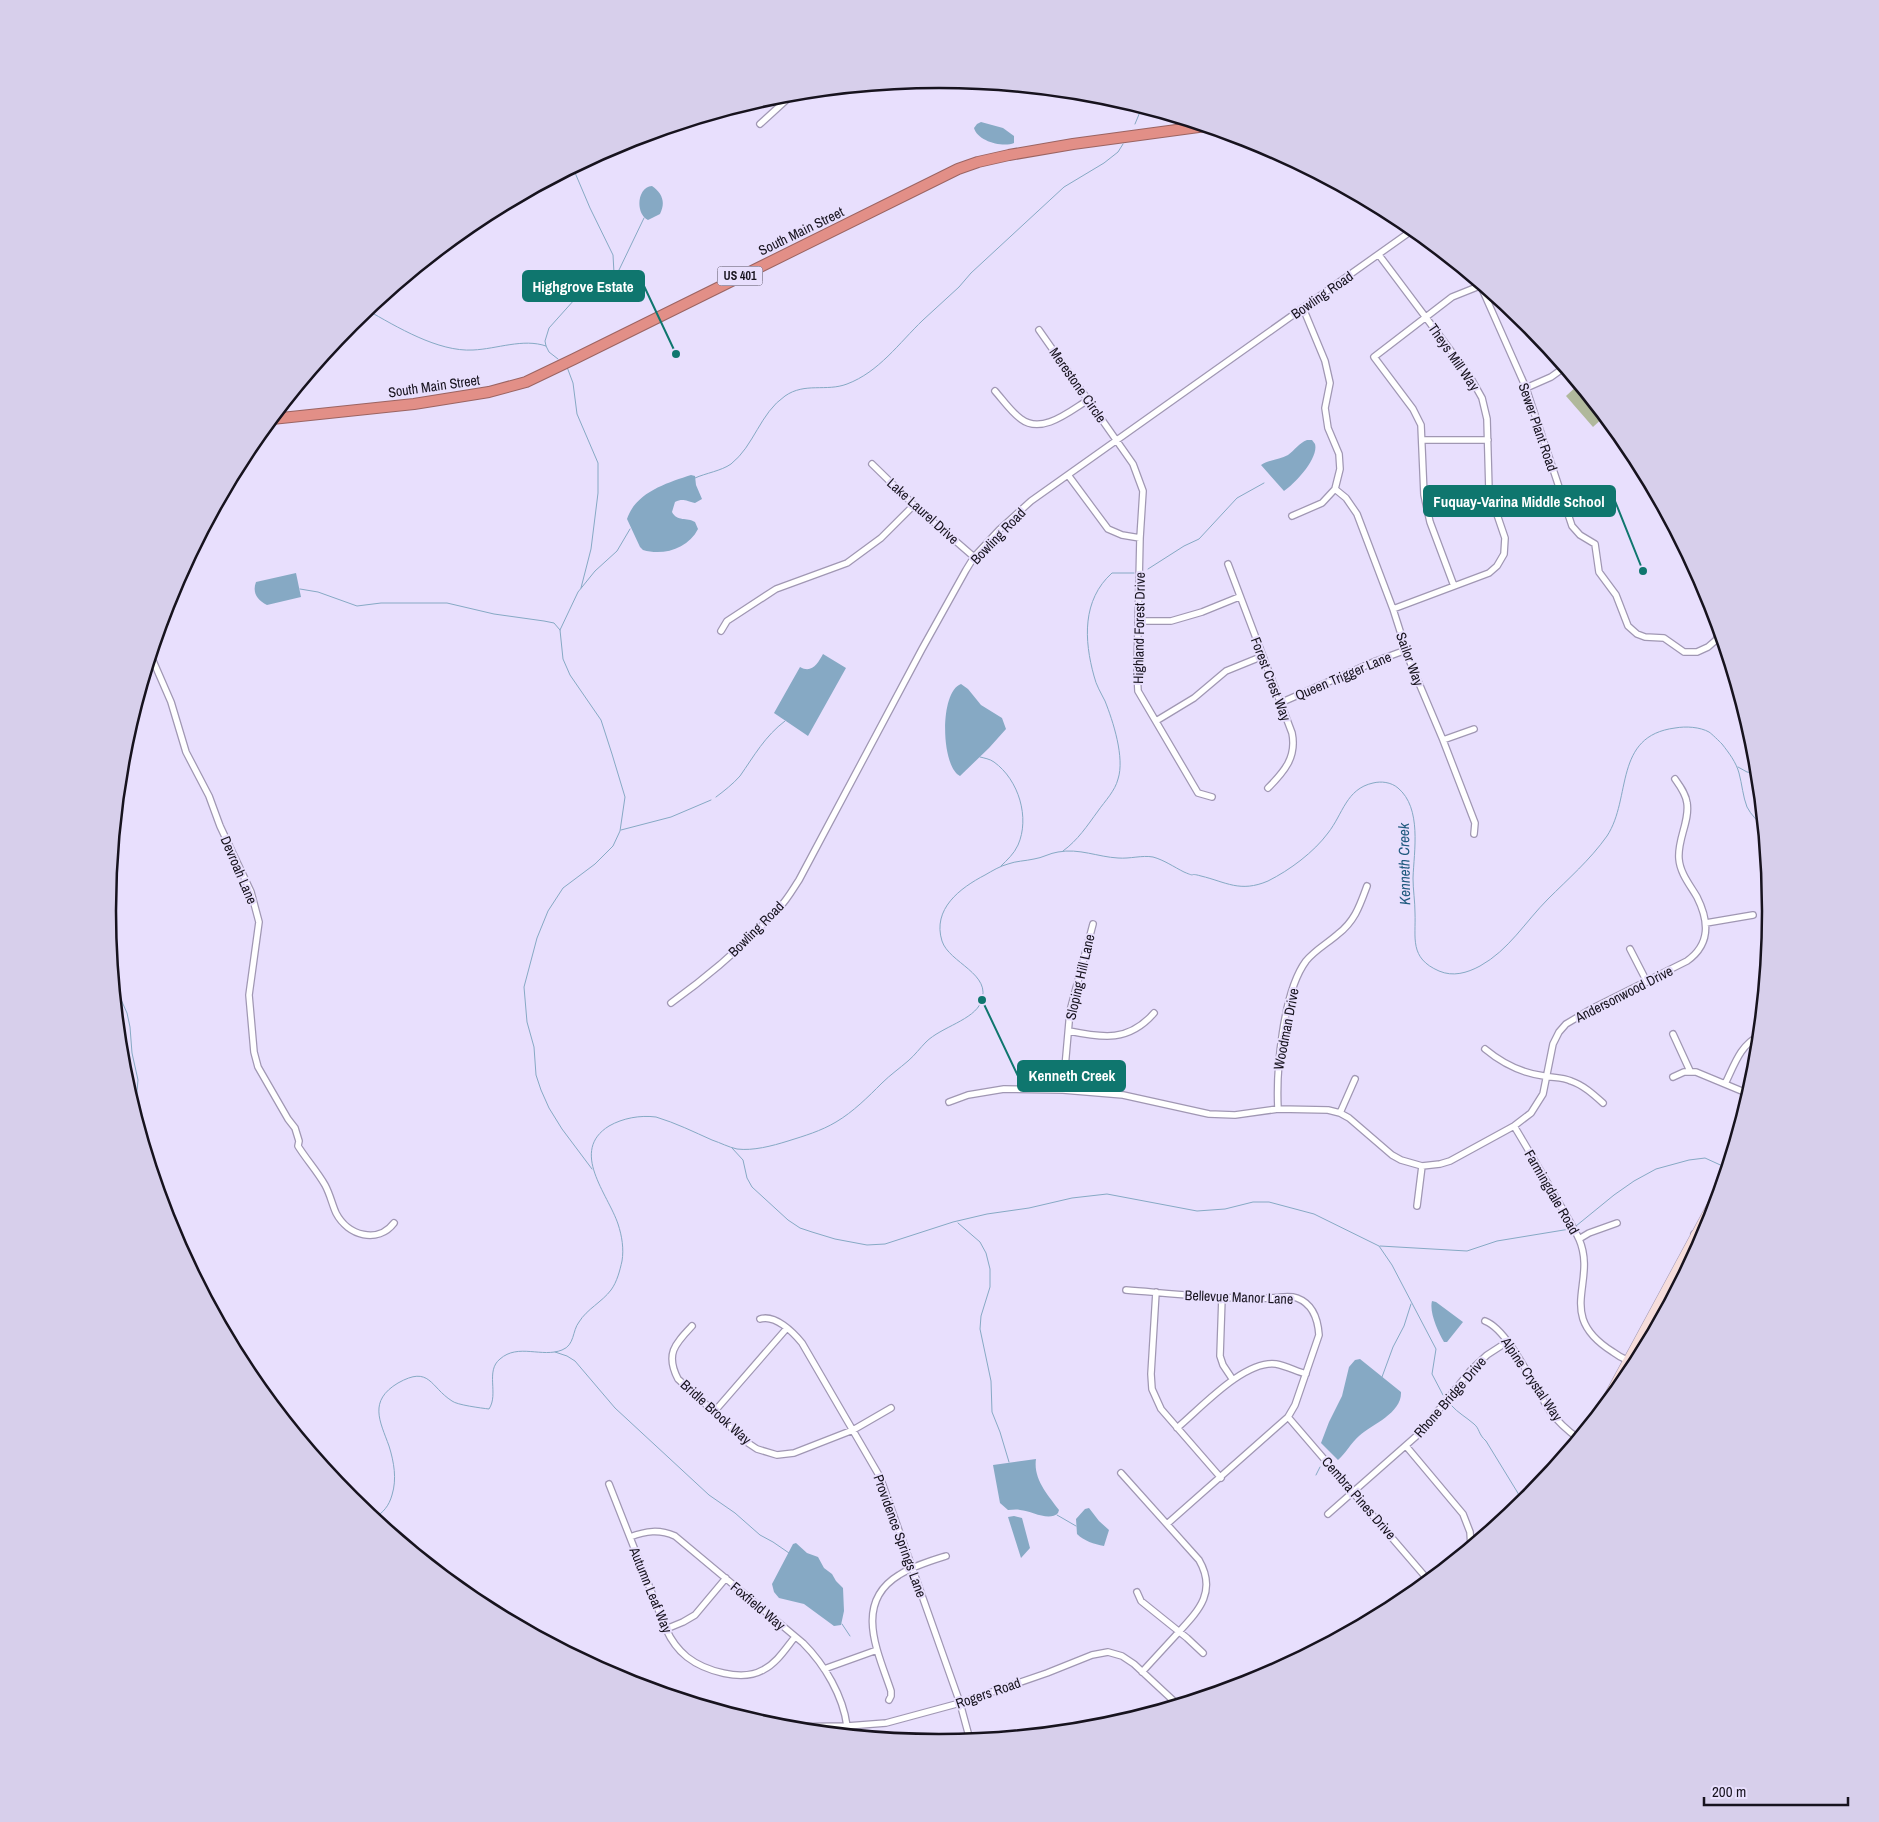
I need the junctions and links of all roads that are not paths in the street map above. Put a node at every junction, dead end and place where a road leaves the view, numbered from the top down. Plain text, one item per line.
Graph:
1 (784, 102) edge
2 (760, 124) dead end
3 (1193, 128) edge
4 (1408, 234) edge
5 (1379, 255) junction
6 (1475, 286) edge
7 (1485, 294) edge
8 (1303, 308) junction
9 (1426, 318) junction
10 (1039, 330) dead end
11 (1560, 370) edge
12 (1526, 388) junction
13 (995, 391) dead end
14 (1088, 400) junction
15 (280, 418) edge
16 (1422, 440) junction
17 (1488, 440) junction
18 (1117, 441) junction
19 (872, 464) dead end
20 (1068, 475) junction
21 (1335, 490) junction
22 (914, 505) junction
23 (1292, 516) dead end
24 (1140, 538) junction
25 (974, 557) junction
26 (1228, 564) dead end
27 (1454, 586) junction
28 (1240, 597) junction
29 (1393, 609) junction
30 (1139, 621) junction
31 (721, 631) dead end
32 (1716, 639) edge
33 (1406, 650) junction
34 (1263, 656) junction
35 (154, 664) edge
36 (1280, 703) junction
37 (1156, 721) junction
38 (1474, 729) dead end
39 (1443, 740) junction
40 (1675, 779) dead end
41 (1268, 788) dead end
42 (1212, 797) dead end
43 (1474, 834) dead end
44 (1367, 886) dead end
45 (1752, 915) dead end
46 (1706, 923) junction
47 (1093, 924) dead end
48 (1630, 949) dead end
49 (1647, 982) junction
50 (671, 1003) dead end
51 (1154, 1013) dead end
52 (1069, 1031) junction
53 (1673, 1034) dead end
54 (1752, 1040) edge
55 (1486, 1049) dead end
56 (1690, 1071) junction
57 (1547, 1077) junction
58 (1673, 1077) dead end
59 (1354, 1079) dead end
60 (1724, 1084) junction
61 (1063, 1090) junction
62 (1743, 1091) edge
63 (949, 1102) dead end
64 (1603, 1103) dead end
65 (1278, 1109) junction
66 (1340, 1113) junction
67 (1514, 1126) junction
68 (1422, 1166) junction
69 (1417, 1206) dead end
70 (1703, 1219) edge
71 (394, 1223) dead end
72 (1617, 1223) dead end
73 (1694, 1234) joint
74 (1579, 1239) junction
75 (1126, 1290) dead end
76 (1156, 1292) junction
77 (1222, 1298) junction
78 (760, 1319) dead end
79 (1485, 1321) dead end
80 (692, 1326) dead end
81 (788, 1328) junction
82 (1507, 1342) junction
83 (1627, 1360) junction
84 (1306, 1374) junction
85 (1618, 1377) edge
86 (1233, 1380) junction
87 (891, 1408) dead end
88 (714, 1412) junction
89 (1288, 1417) junction
90 (1178, 1428) junction
91 (853, 1430) junction
92 (1574, 1435) edge
93 (1406, 1446) junction
94 (1121, 1473) dead end
95 (1221, 1478) junction
96 (610, 1484) dead end
97 (1353, 1492) junction
98 (1328, 1514) dead end
99 (1167, 1524) junction
100 (630, 1537) junction
101 (1470, 1540) edge
102 (946, 1556) dead end
103 (913, 1568) junction
104 (1425, 1576) edge
105 (726, 1578) junction
106 (1137, 1592) dead end
107 (666, 1629) junction
108 (1179, 1632) junction
109 (795, 1637) junction
110 (877, 1650) junction
111 (1203, 1653) dead end
112 (824, 1669) junction
113 (1142, 1672) junction
114 (889, 1700) dead end
115 (1173, 1700) edge
116 (960, 1703) junction
117 (827, 1726) edge
118 (847, 1726) junction
119 (968, 1733) edge

1 - 2 street
3 - 15 highway, South Main Street / US 401
4 - 5 street, Bowling Road
5 - 8 street, Bowling Road
5 - 9 street, Theys Mill Way
6 - 9 street
7 - 12 street, Sewer Plant Road
8 - 18 street, Bowling Road
8 - 21 street
9 - 16 street
9 - 17 street, Theys Mill Way
10 - 14 street, Merestone Circle
11 - 12 street
12 - 32 street, Sewer Plant Road
13 - 14 street
14 - 18 street, Merestone Circle
16 - 17 street
16 - 27 street
17 - 27 street, Theys Mill Way
18 - 20 street, Bowling Road
18 - 24 street, Highland Forest Drive
19 - 22 street, Lake Laurel Drive
20 - 24 street
20 - 25 street, Bowling Road
21 - 23 street
21 - 29 street, Sailor Way
22 - 25 street, Lake Laurel Drive
22 - 31 street
24 - 30 street, Highland Forest Drive
25 - 50 street, Bowling Road
26 - 28 street, Forest Crest Way
27 - 29 street, Theys Mill Way
28 - 30 street
28 - 34 street, Forest Crest Way
29 - 33 street, Sailor Way
30 - 37 street, Highland Forest Drive
33 - 36 street, Queen Trigger Lane
33 - 39 street, Sailor Way
34 - 36 street, Forest Crest Way
34 - 37 street
35 - 71 street, Devroah Lane
36 - 41 street, Forest Crest Way
37 - 42 street, Highland Forest Drive
38 - 39 street
39 - 43 street, Sailor Way
40 - 46 street
44 - 65 street, Woodman Drive
45 - 46 street
46 - 49 street, Andersonwood Drive
47 - 52 street, Sloping Hill Lane
48 - 49 street
49 - 57 street, Andersonwood Drive
51 - 52 street
52 - 61 street, Sloping Hill Lane
53 - 56 street
54 - 60 street
55 - 57 street
56 - 58 street
56 - 60 street
57 - 64 street
57 - 67 street, Andersonwood Drive
59 - 66 street
60 - 62 street
61 - 63 street, Andersonwood Drive
61 - 65 street, Andersonwood Drive
65 - 66 street, Andersonwood Drive
66 - 68 street, Andersonwood Drive
67 - 68 street, Andersonwood Drive
67 - 74 street, Farmingdale Road
68 - 69 street
70 - 73 street
72 - 74 street
73 - 83 street
74 - 83 street, Farmingdale Road
75 - 76 street, Bellevue Manor Lane
76 - 77 street, Bellevue Manor Lane
76 - 90 street
77 - 84 street, Bellevue Manor Lane
77 - 86 street
78 - 81 street, Providence Springs Lane
79 - 82 street, Alpine Crystal Way
80 - 88 street, Bridle Brook Way
81 - 88 street
81 - 91 street, Providence Springs Lane
82 - 92 street, Alpine Crystal Way
82 - 93 street, Rhone Bridge Drive
83 - 85 street
84 - 86 street
84 - 89 street, Bellevue Manor Lane
86 - 90 street
87 - 91 street, Bridle Brook Way
88 - 91 street, Bridle Brook Way
89 - 95 street, Bellevue Manor Lane
89 - 97 street, Cembra Pines Drive
90 - 95 street
91 - 103 street, Providence Springs Lane
93 - 97 street, Rhone Bridge Drive
93 - 101 street
94 - 99 street
95 - 99 street, Bellevue Manor Lane
96 - 100 street, Autumn Leaf Way
97 - 98 street, Rhone Bridge Drive
97 - 104 street, Cembra Pines Drive
99 - 108 street
100 - 105 street, Foxfield Way
100 - 107 street, Autumn Leaf Way
102 - 103 street
103 - 110 street
103 - 116 street, Providence Springs Lane
105 - 107 street
105 - 109 street, Foxfield Way
106 - 108 street
107 - 109 street, Autumn Leaf Way
108 - 111 street
108 - 113 street
109 - 112 street, Foxfield Way
110 - 112 street
110 - 114 street
112 - 118 street, Foxfield Way
113 - 115 street, Rogers Road
113 - 116 street, Rogers Road
116 - 118 street, Rogers Road
116 - 119 street, Providence Springs Lane
117 - 118 street, Rogers Road

